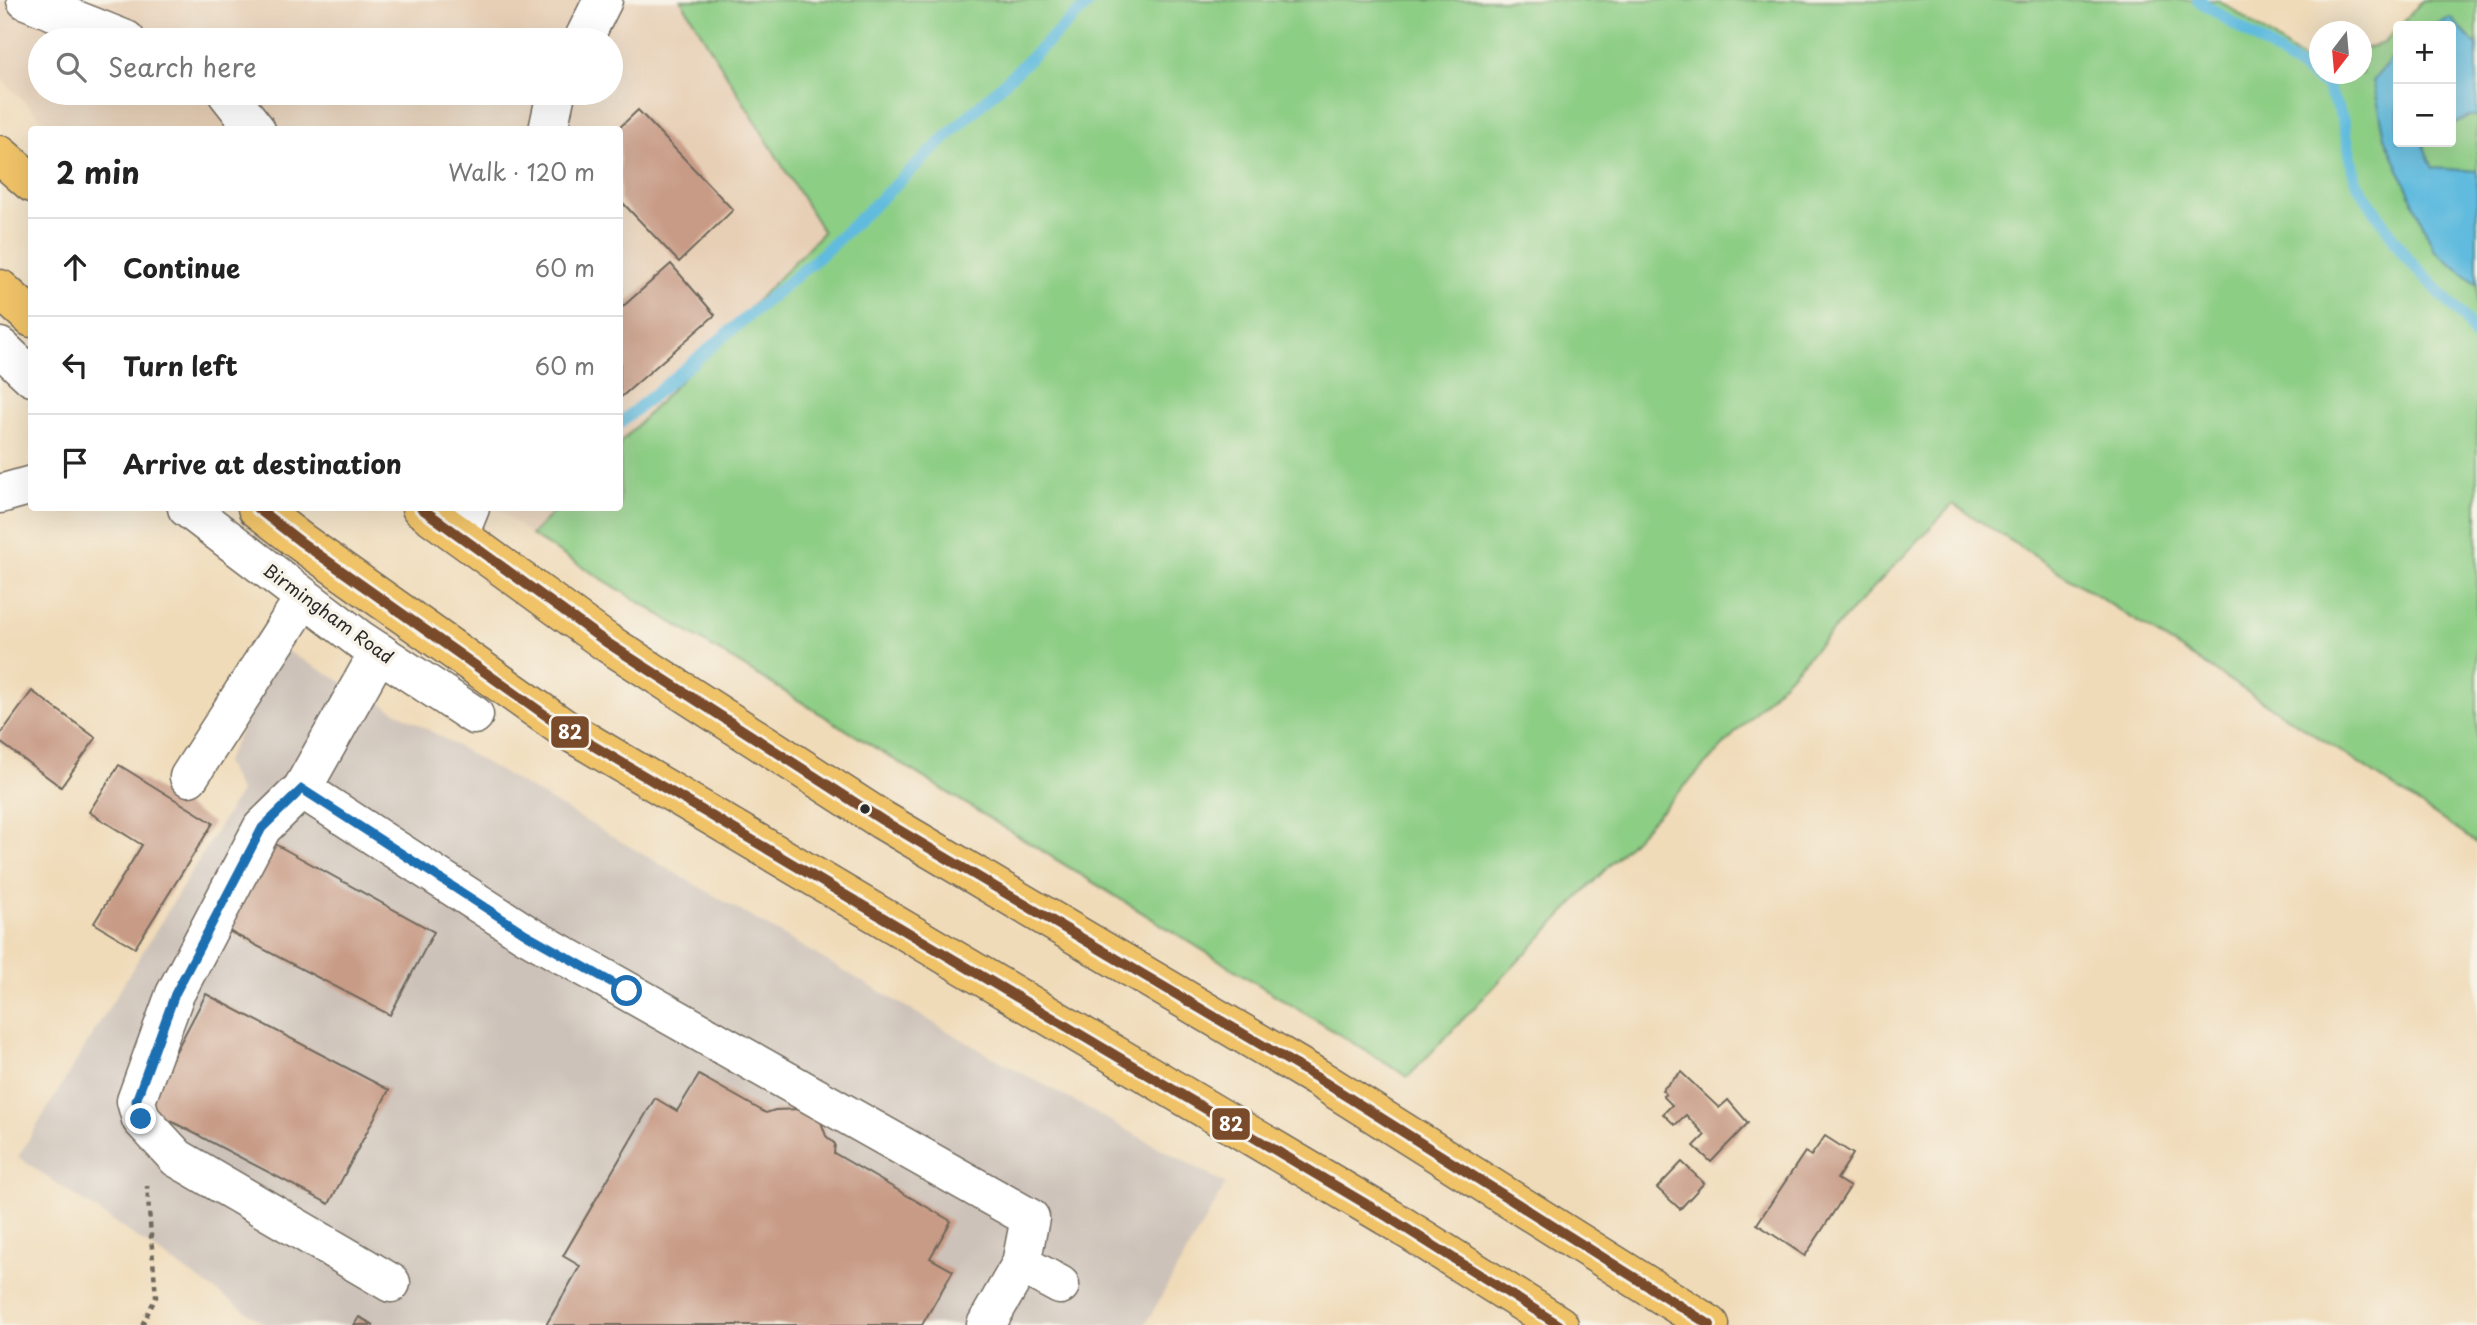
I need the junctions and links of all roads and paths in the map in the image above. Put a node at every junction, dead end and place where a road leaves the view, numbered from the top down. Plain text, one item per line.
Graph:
1 (26, 0) edge
2 (603, 0) edge
3 (97, 28) edge
4 (589, 28) edge
5 (236, 105) edge
6 (553, 105) edge
7 (253, 126) edge
8 (549, 126) edge
9 (0, 155) edge
10 (28, 180) edge
11 (0, 289) edge
12 (28, 314) edge
13 (0, 348) edge
14 (28, 373) edge
15 (28, 486) edge
16 (0, 494) edge
17 (191, 511) edge
18 (261, 511) edge
19 (431, 511) edge
20 (465, 521) edge
21 (304, 598) junction
22 (379, 652) junction
23 (474, 715) dead end
24 (189, 777) dead end
25 (302, 789) junction
26 (147, 1185) dead end
27 (1021, 1264) junction
28 (391, 1283) dead end
29 (1060, 1285) dead end
30 (142, 1325) edge
31 (986, 1325) edge
32 (1559, 1325) edge
33 (1710, 1325) edge

1 - 3 street
2 - 4 street
5 - 7 street
6 - 8 street
9 - 10 highway
11 - 12 highway
13 - 14 street
15 - 16 street
17 - 21 street, Birmingham Road
18 - 32 highway
19 - 20 highway
20 - 33 highway
21 - 22 street, Birmingham Road
21 - 24 street
22 - 23 street, Birmingham Road
22 - 25 street
25 - 27 street
25 - 28 street
26 - 30 path
27 - 29 street
27 - 31 street

